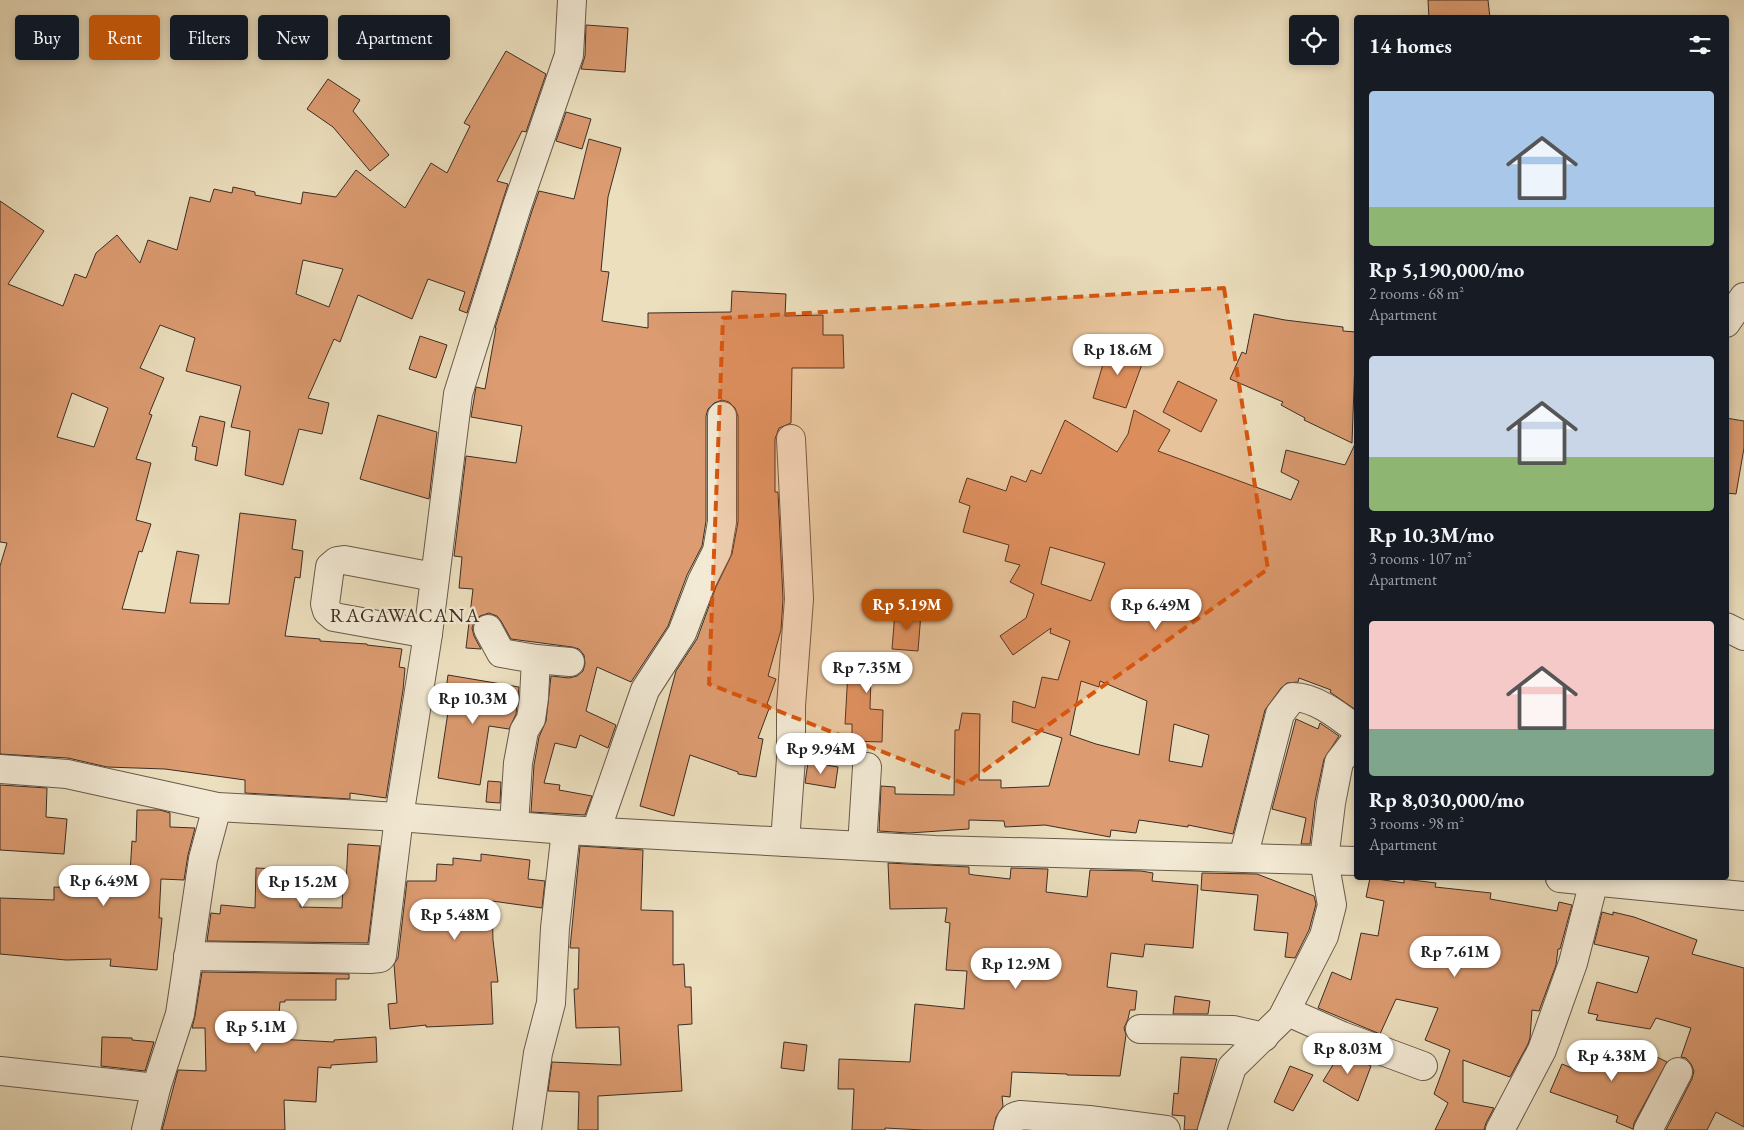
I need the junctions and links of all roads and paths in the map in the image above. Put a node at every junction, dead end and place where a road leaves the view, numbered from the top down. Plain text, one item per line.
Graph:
1 (572, 0) edge
2 (1744, 297) edge
3 (1729, 318) edge
4 (722, 416) dead end
5 (792, 439) dead end
6 (434, 576) junction
7 (1729, 628) edge
8 (488, 629) dead end
9 (428, 634) junction
10 (1744, 636) edge
11 (536, 659) junction
12 (570, 662) dead end
13 (1354, 727) edge
14 (1354, 743) edge
15 (867, 767) dead end
16 (0, 769) edge
17 (217, 808) junction
18 (399, 817) junction
19 (514, 825) junction
20 (566, 830) junction
21 (596, 831) junction
22 (785, 842) junction
23 (862, 846) junction
24 (1243, 858) junction
25 (1339, 860) edge
26 (1583, 880) edge
27 (1594, 881) junction
28 (1744, 896) edge
29 (188, 956) junction
30 (1298, 1017) junction
31 (1140, 1029) dead end
32 (1264, 1036) junction
33 (1423, 1066) dead end
34 (0, 1071) edge
35 (1678, 1072) dead end
36 (156, 1088) junction
37 (146, 1130) edge
38 (527, 1130) edge
39 (1008, 1130) edge
40 (1166, 1130) edge
41 (1212, 1130) edge
42 (1500, 1130) edge
43 (1648, 1130) edge

1 - 6 street
2 - 3 street
4 - 21 street
5 - 22 street
6 - 9 street
6 - 9 street
7 - 10 street
8 - 11 street
9 - 18 street
11 - 12 street
11 - 19 street
13 - 24 street
14 - 25 street
15 - 23 street
16 - 17 street
17 - 18 street
17 - 29 street
18 - 19 street
18 - 29 street
19 - 20 street
20 - 21 street
20 - 38 street
21 - 22 street
22 - 23 street
23 - 24 street
24 - 25 street
25 - 30 street
26 - 27 street
27 - 28 street
27 - 42 street
29 - 36 street
30 - 32 street
30 - 33 street
31 - 32 street
32 - 41 street
34 - 36 street
35 - 43 street
36 - 37 street
39 - 40 street

